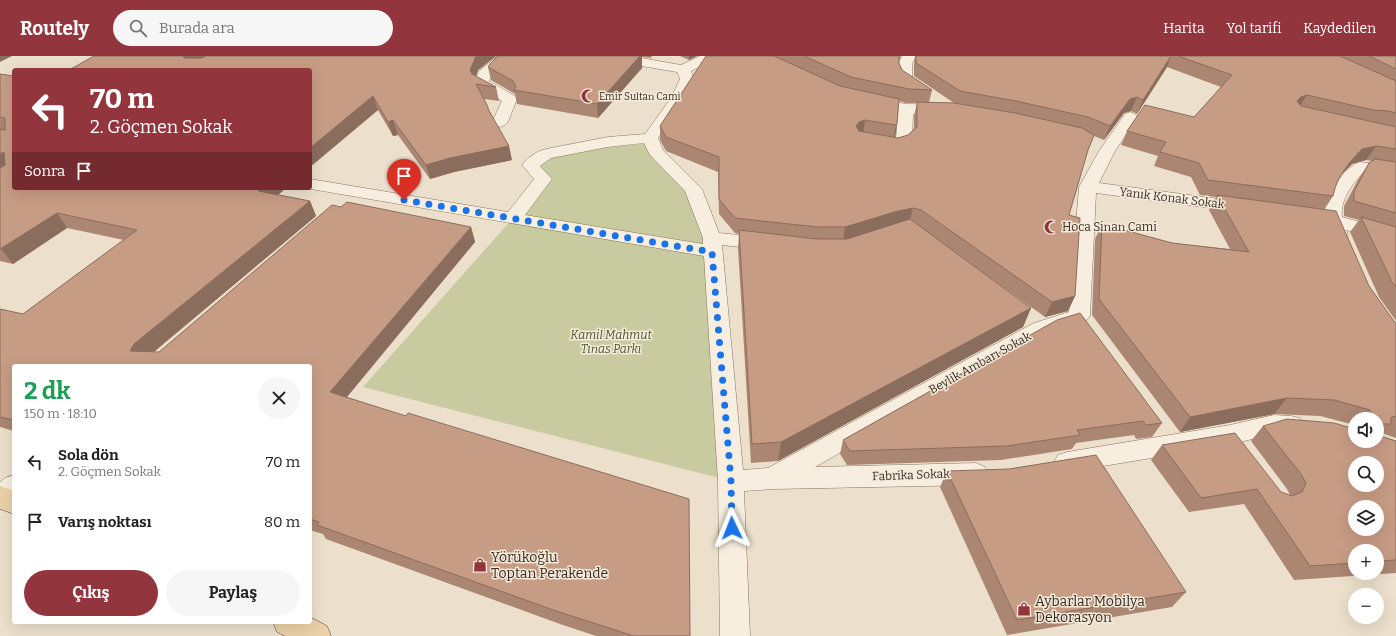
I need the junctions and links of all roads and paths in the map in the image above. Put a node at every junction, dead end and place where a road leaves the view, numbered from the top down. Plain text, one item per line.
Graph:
1 (506, 56) edge
2 (605, 56) edge
3 (711, 56) edge
4 (909, 56) edge
5 (683, 69) junction
6 (858, 98) edge
7 (906, 109) junction
8 (1130, 117) edge
9 (500, 122) dead end
10 (650, 138) junction
11 (863, 142) edge
12 (1396, 171) edge
13 (312, 184) edge
14 (1088, 187) junction
15 (357, 192) junction
16 (339, 207) edge
17 (1262, 210) edge
18 (1293, 215) edge
19 (513, 218) junction
20 (1333, 220) junction
21 (1396, 238) edge
22 (712, 245) junction
23 (786, 246) edge
24 (1346, 250) edge
25 (1079, 316) junction
26 (1093, 335) edge
27 (1312, 426) edge
28 (1048, 465) edge
29 (1001, 473) edge
30 (772, 480) junction
31 (731, 481) junction
32 (292, 624) edge
33 (316, 636) edge
34 (735, 636) edge

1 - 9 street
2 - 5 street
3 - 5 street
4 - 7 street
5 - 10 street
6 - 7 street
7 - 11 street
8 - 14 street
10 - 19 street
10 - 22 street
12 - 20 street
13 - 15 street
14 - 17 street, Yanık Konak Sokak
14 - 25 street
15 - 16 street
15 - 19 street
18 - 20 street
19 - 22 street
20 - 21 street
20 - 24 street
22 - 23 street
22 - 31 street
25 - 26 street
25 - 30 street, Beylik Ambarı Sokak
27 - 28 street
29 - 30 street, Fabrika Sokak
30 - 31 street, Beylik Ambarı Sokak
31 - 34 street
32 - 33 main road

